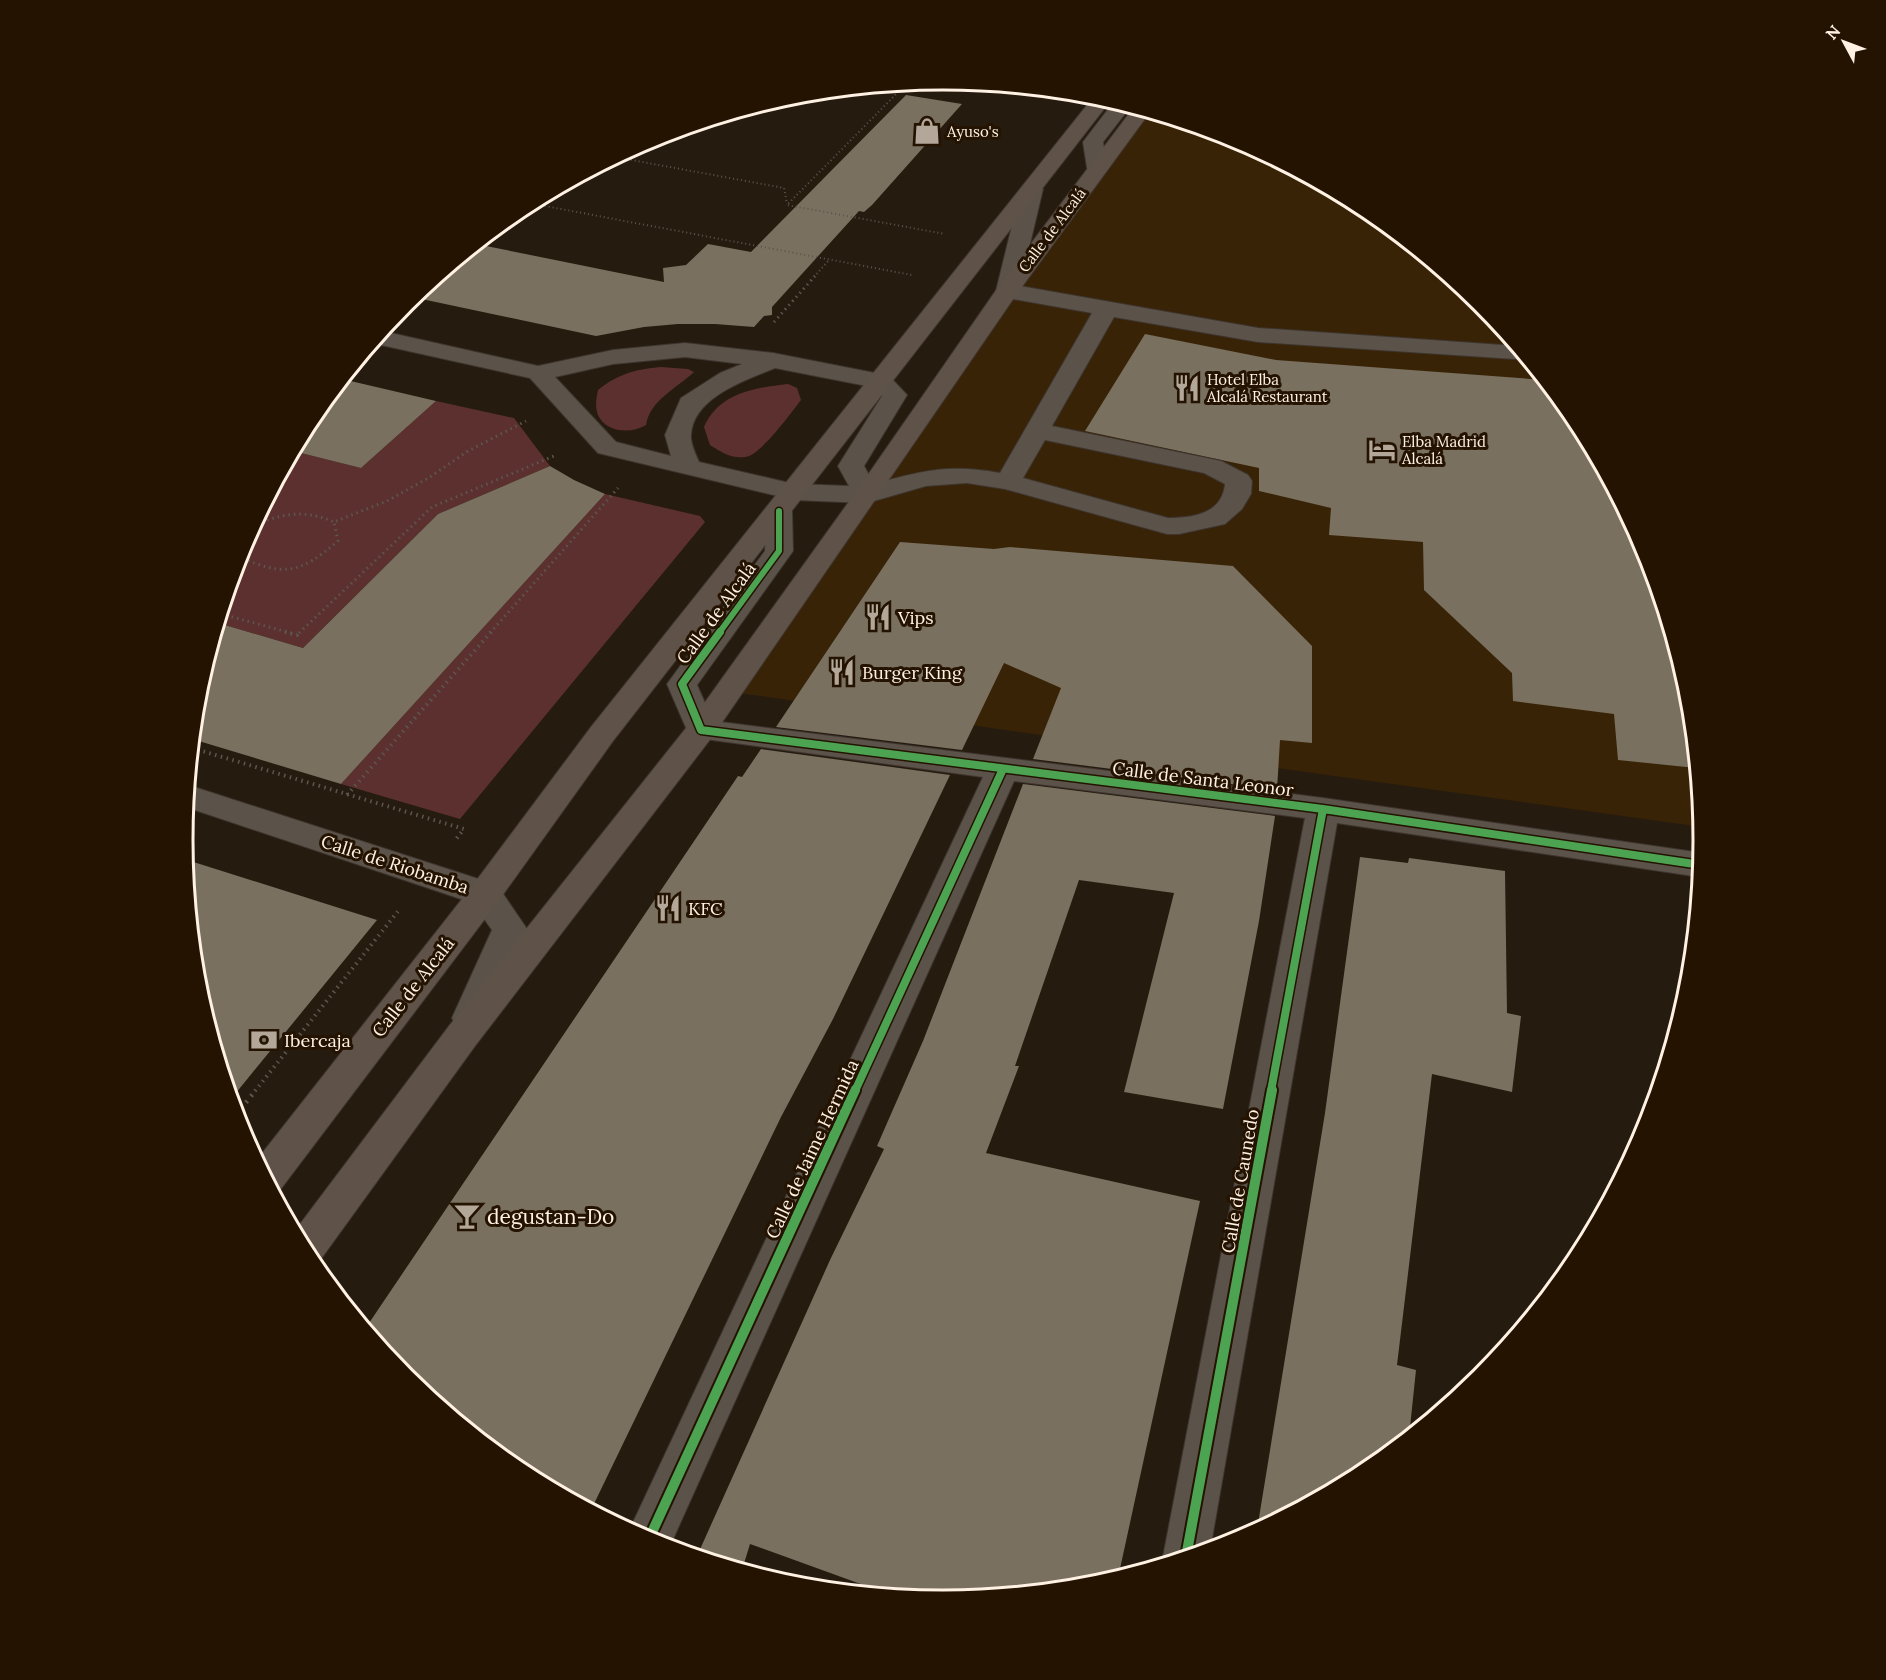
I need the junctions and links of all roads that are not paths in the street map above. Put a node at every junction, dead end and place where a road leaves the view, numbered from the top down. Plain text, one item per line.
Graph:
1 (1097, 106) edge
2 (1117, 111) edge
3 (1137, 116) edge
4 (1097, 168) junction
5 (1032, 189) junction
6 (1007, 291) junction
7 (1107, 308) junction
8 (385, 339) edge
9 (1514, 353) edge
10 (773, 360) junction
11 (538, 373) junction
12 (880, 381) junction
13 (1038, 431) junction
14 (687, 468) junction
15 (1008, 482) junction
16 (867, 495) junction
17 (786, 502) junction
18 (701, 730) junction
19 (1003, 769) junction
20 (195, 799) edge
21 (1323, 809) junction
22 (1692, 864) edge
23 (485, 894) junction
24 (462, 1036) junction
25 (270, 1172) edge
26 (310, 1242) edge
27 (652, 1531) edge
28 (1188, 1549) edge

1 - 5 main road, Calle de Alcalá
2 - 4 street, Calle de Alcalá
3 - 4 main road, Calle de Alcalá
4 - 6 main road, Calle de Alcalá
5 - 6 street, Calle de Alcalá
5 - 12 main road, Calle de Alcalá
6 - 7 street
6 - 16 main road, Calle de Alcalá
7 - 9 street
7 - 13 street
8 - 11 street
10 - 11 street
10 - 12 street
10 - 14 street
11 - 14 street
12 - 16 street
12 - 17 main road, Calle de Alcalá
13 - 15 street
13 - 15 street
14 - 17 street
15 - 16 street
16 - 17 street
16 - 18 main road, Calle de Alcalá
17 - 18 street, Calle de Alcalá
17 - 23 main road, Calle de Alcalá
18 - 19 street, Calle de Santa Leonor
18 - 24 main road, Calle de Alcalá
19 - 21 street, Calle de Santa Leonor
19 - 27 street, Calle de Jaime Hermida
20 - 23 street, Calle de Riobamba
21 - 22 street, Calle de Santa Leonor
21 - 28 street, Calle de Caunedo
23 - 24 street, Calle de Riobamba
23 - 25 main road, Calle de Alcalá
24 - 26 main road, Calle de Alcalá

